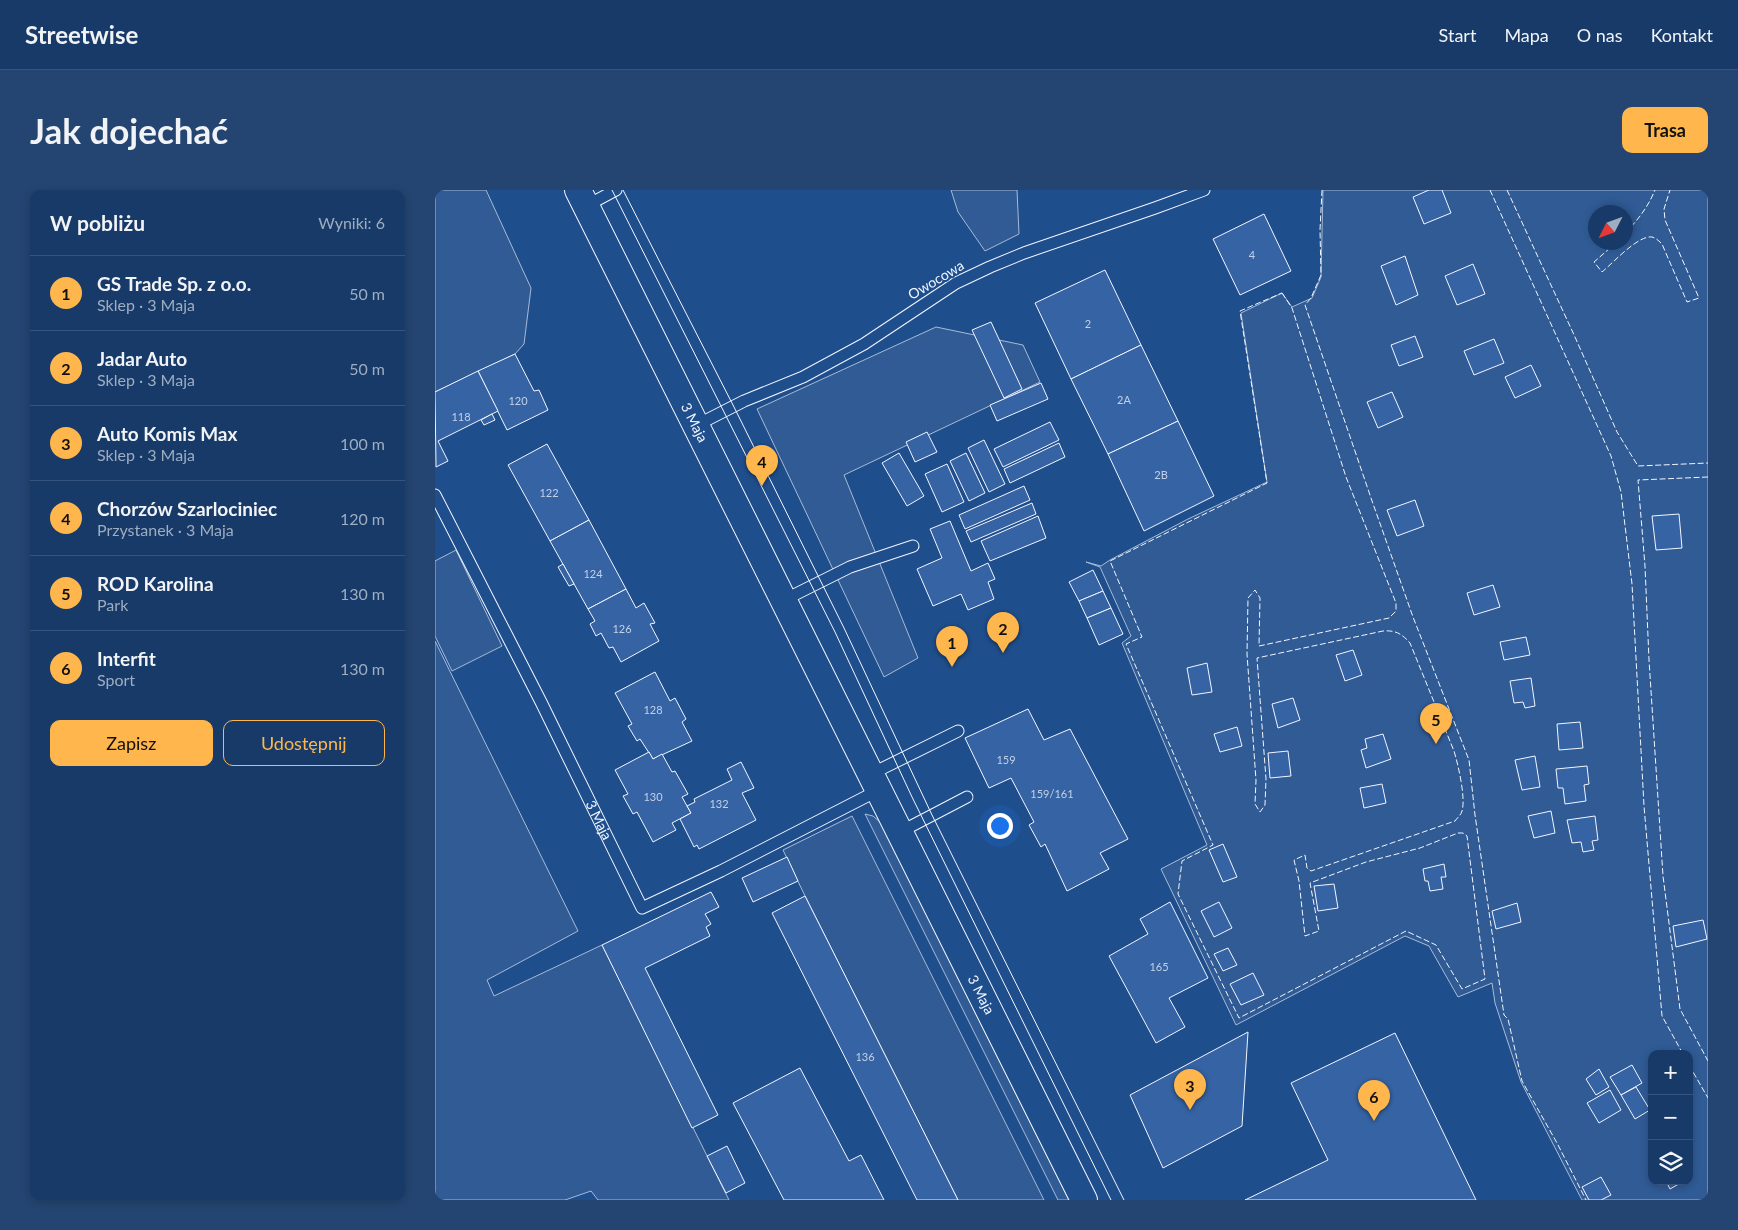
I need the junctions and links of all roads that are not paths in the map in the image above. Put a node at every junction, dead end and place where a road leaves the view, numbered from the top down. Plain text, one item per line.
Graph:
1 (616, 190) edge
2 (1204, 190) edge
3 (582, 198) edge
4 (697, 425) junction
5 (435, 495) edge
6 (913, 546) dead end
7 (784, 600) junction
8 (958, 731) dead end
9 (875, 782) junction
10 (967, 796) dead end
11 (899, 832) junction
12 (1084, 1200) edge

1 - 3 lane
2 - 4 lane, Owocowa
3 - 4 street, 3 Maja
4 - 7 street, 3 Maja
5 - 9 lane, 3 Maja
6 - 7 lane
7 - 9 street, 3 Maja
8 - 9 lane
9 - 11 street, 3 Maja
10 - 11 lane
11 - 12 street, 3 Maja

